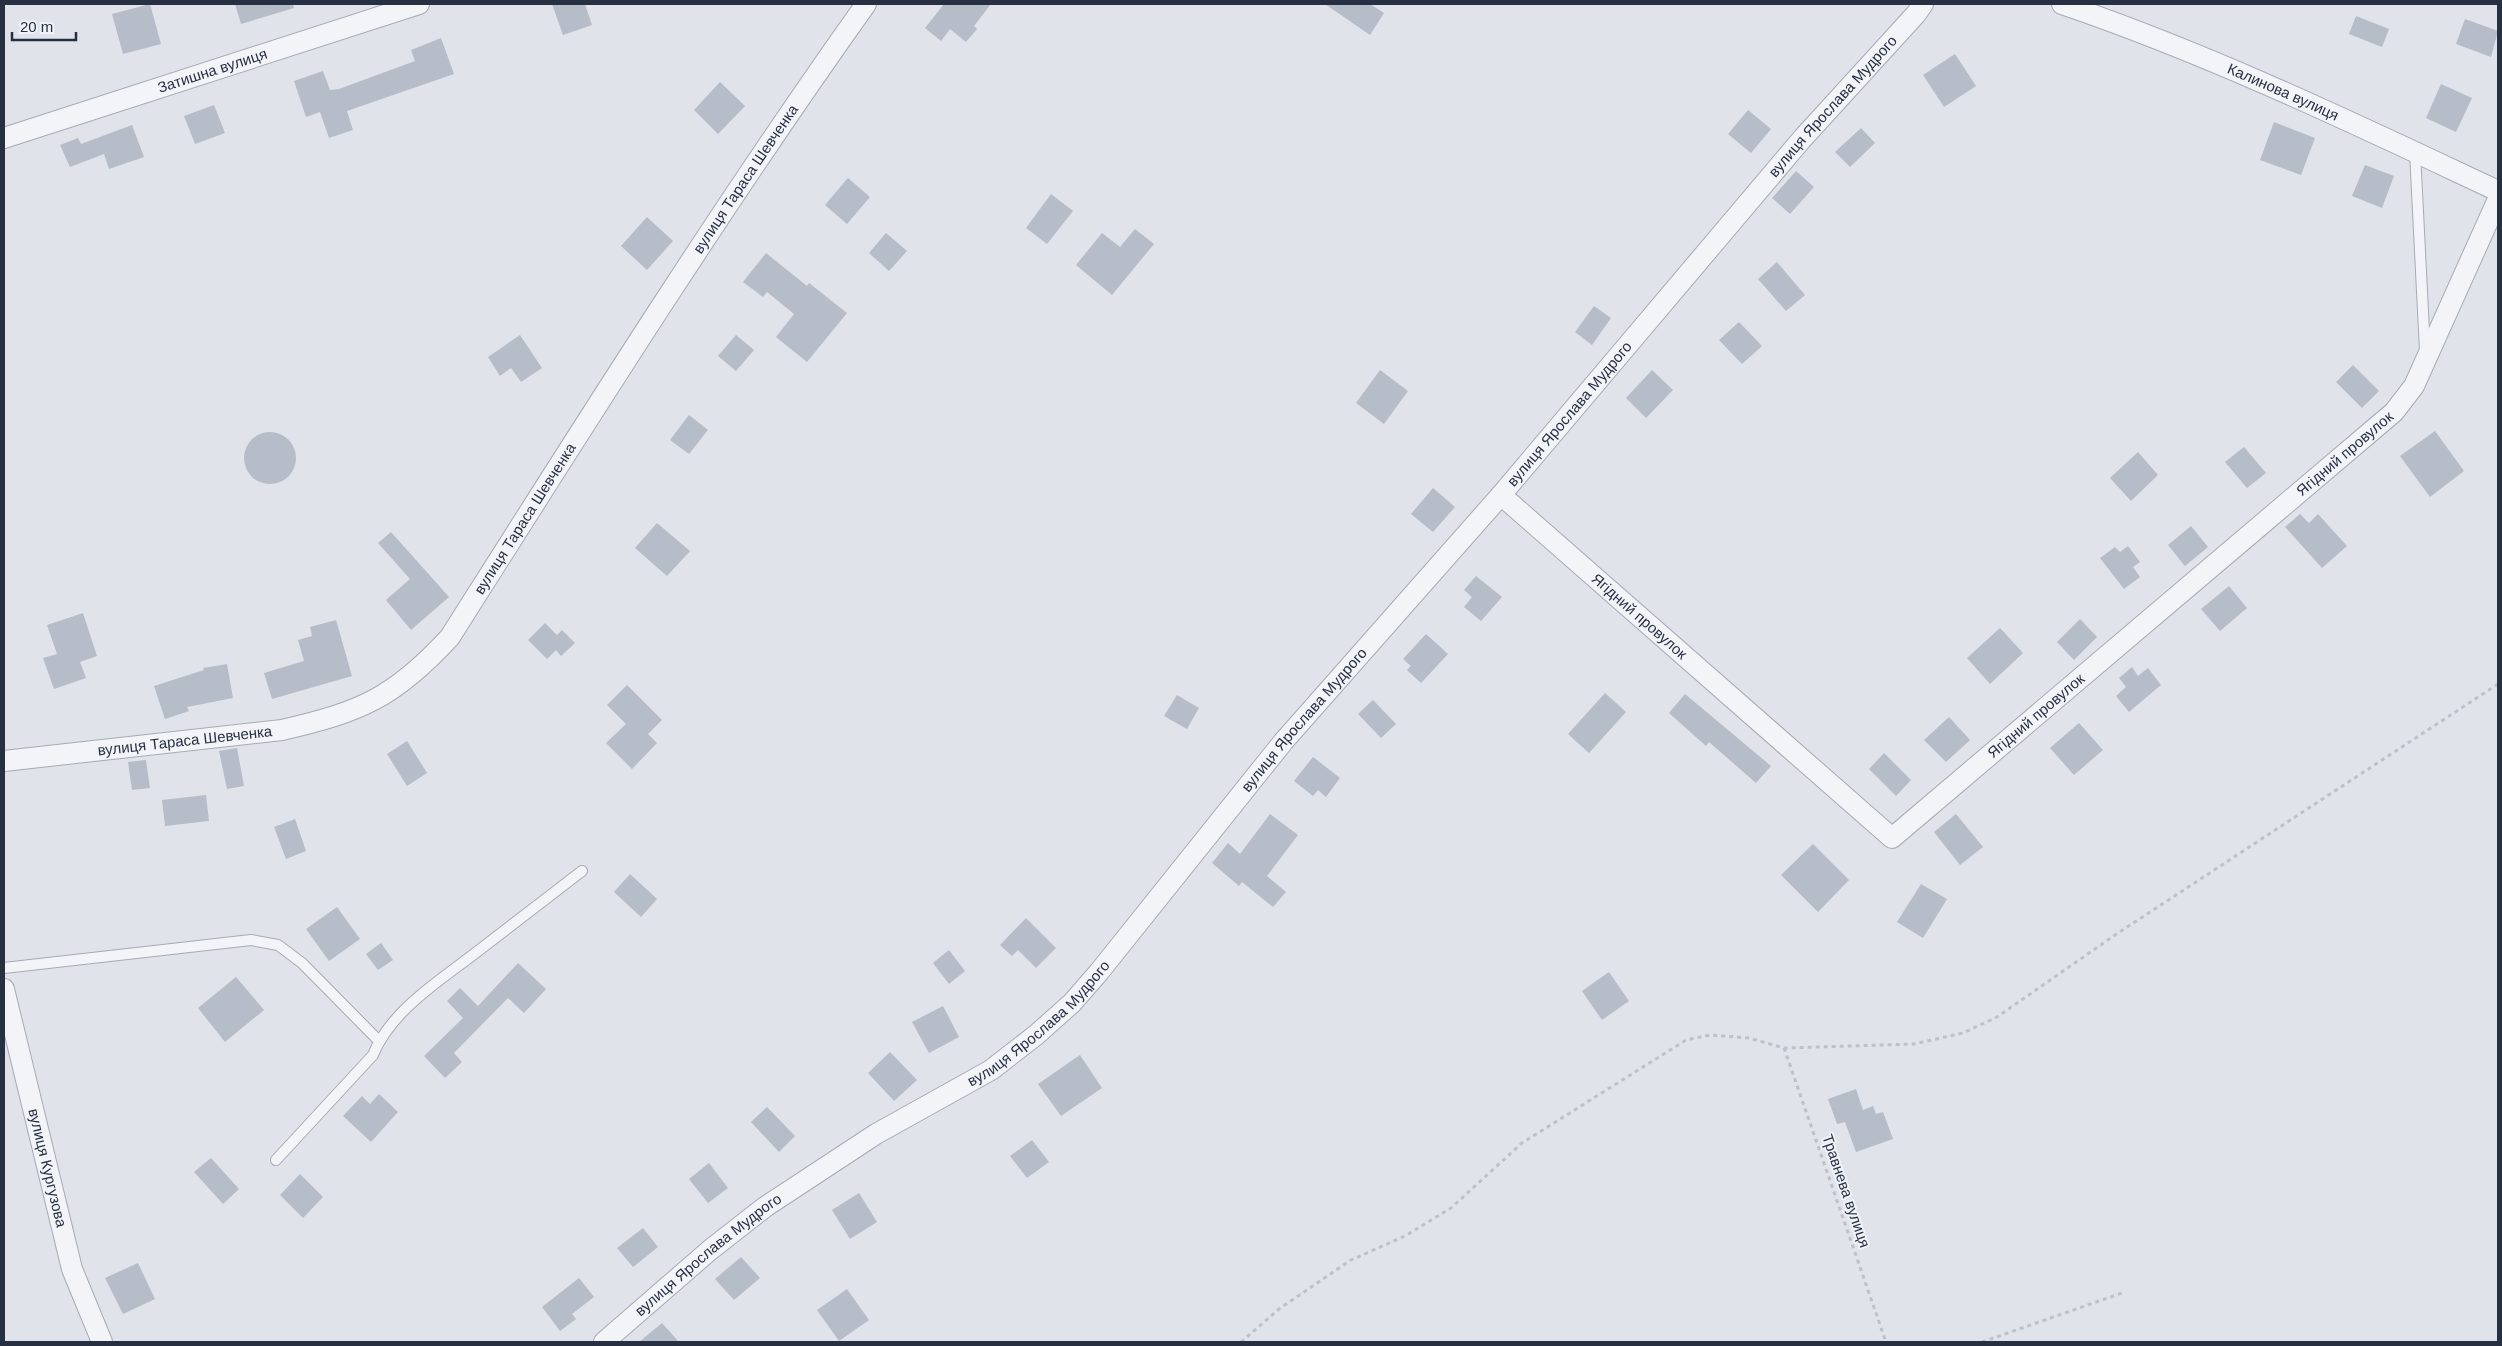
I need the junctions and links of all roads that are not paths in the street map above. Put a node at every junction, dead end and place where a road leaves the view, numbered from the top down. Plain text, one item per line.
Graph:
1 (419, 4) edge
2 (1923, 4) edge
3 (2062, 4) edge
4 (863, 6) edge
5 (4, 138) edge
6 (2415, 152) junction
7 (2498, 191) edge
8 (2498, 199) edge
9 (2426, 362) junction
10 (1501, 495) junction
11 (4, 761) edge
12 (582, 871) dead end
13 (4, 968) edge
14 (4, 989) edge
15 (378, 1041) junction
16 (276, 1160) dead end
17 (102, 1342) edge
18 (604, 1342) edge

1 - 5 street, Затишна вулиця
2 - 10 street, вулиця Ярослава Мудрого
3 - 6 street, Калинова вулиця
4 - 11 street, вулиця Тараса Шевченка
6 - 7 street, Калинова вулиця
6 - 9 lane
8 - 9 street, Ягідний провулок
9 - 10 street, Ягідний провулок
10 - 18 street, вулиця Ярослава Мудрого
12 - 15 lane
13 - 15 lane
14 - 17 street, вулиця Кургузова
15 - 16 lane

